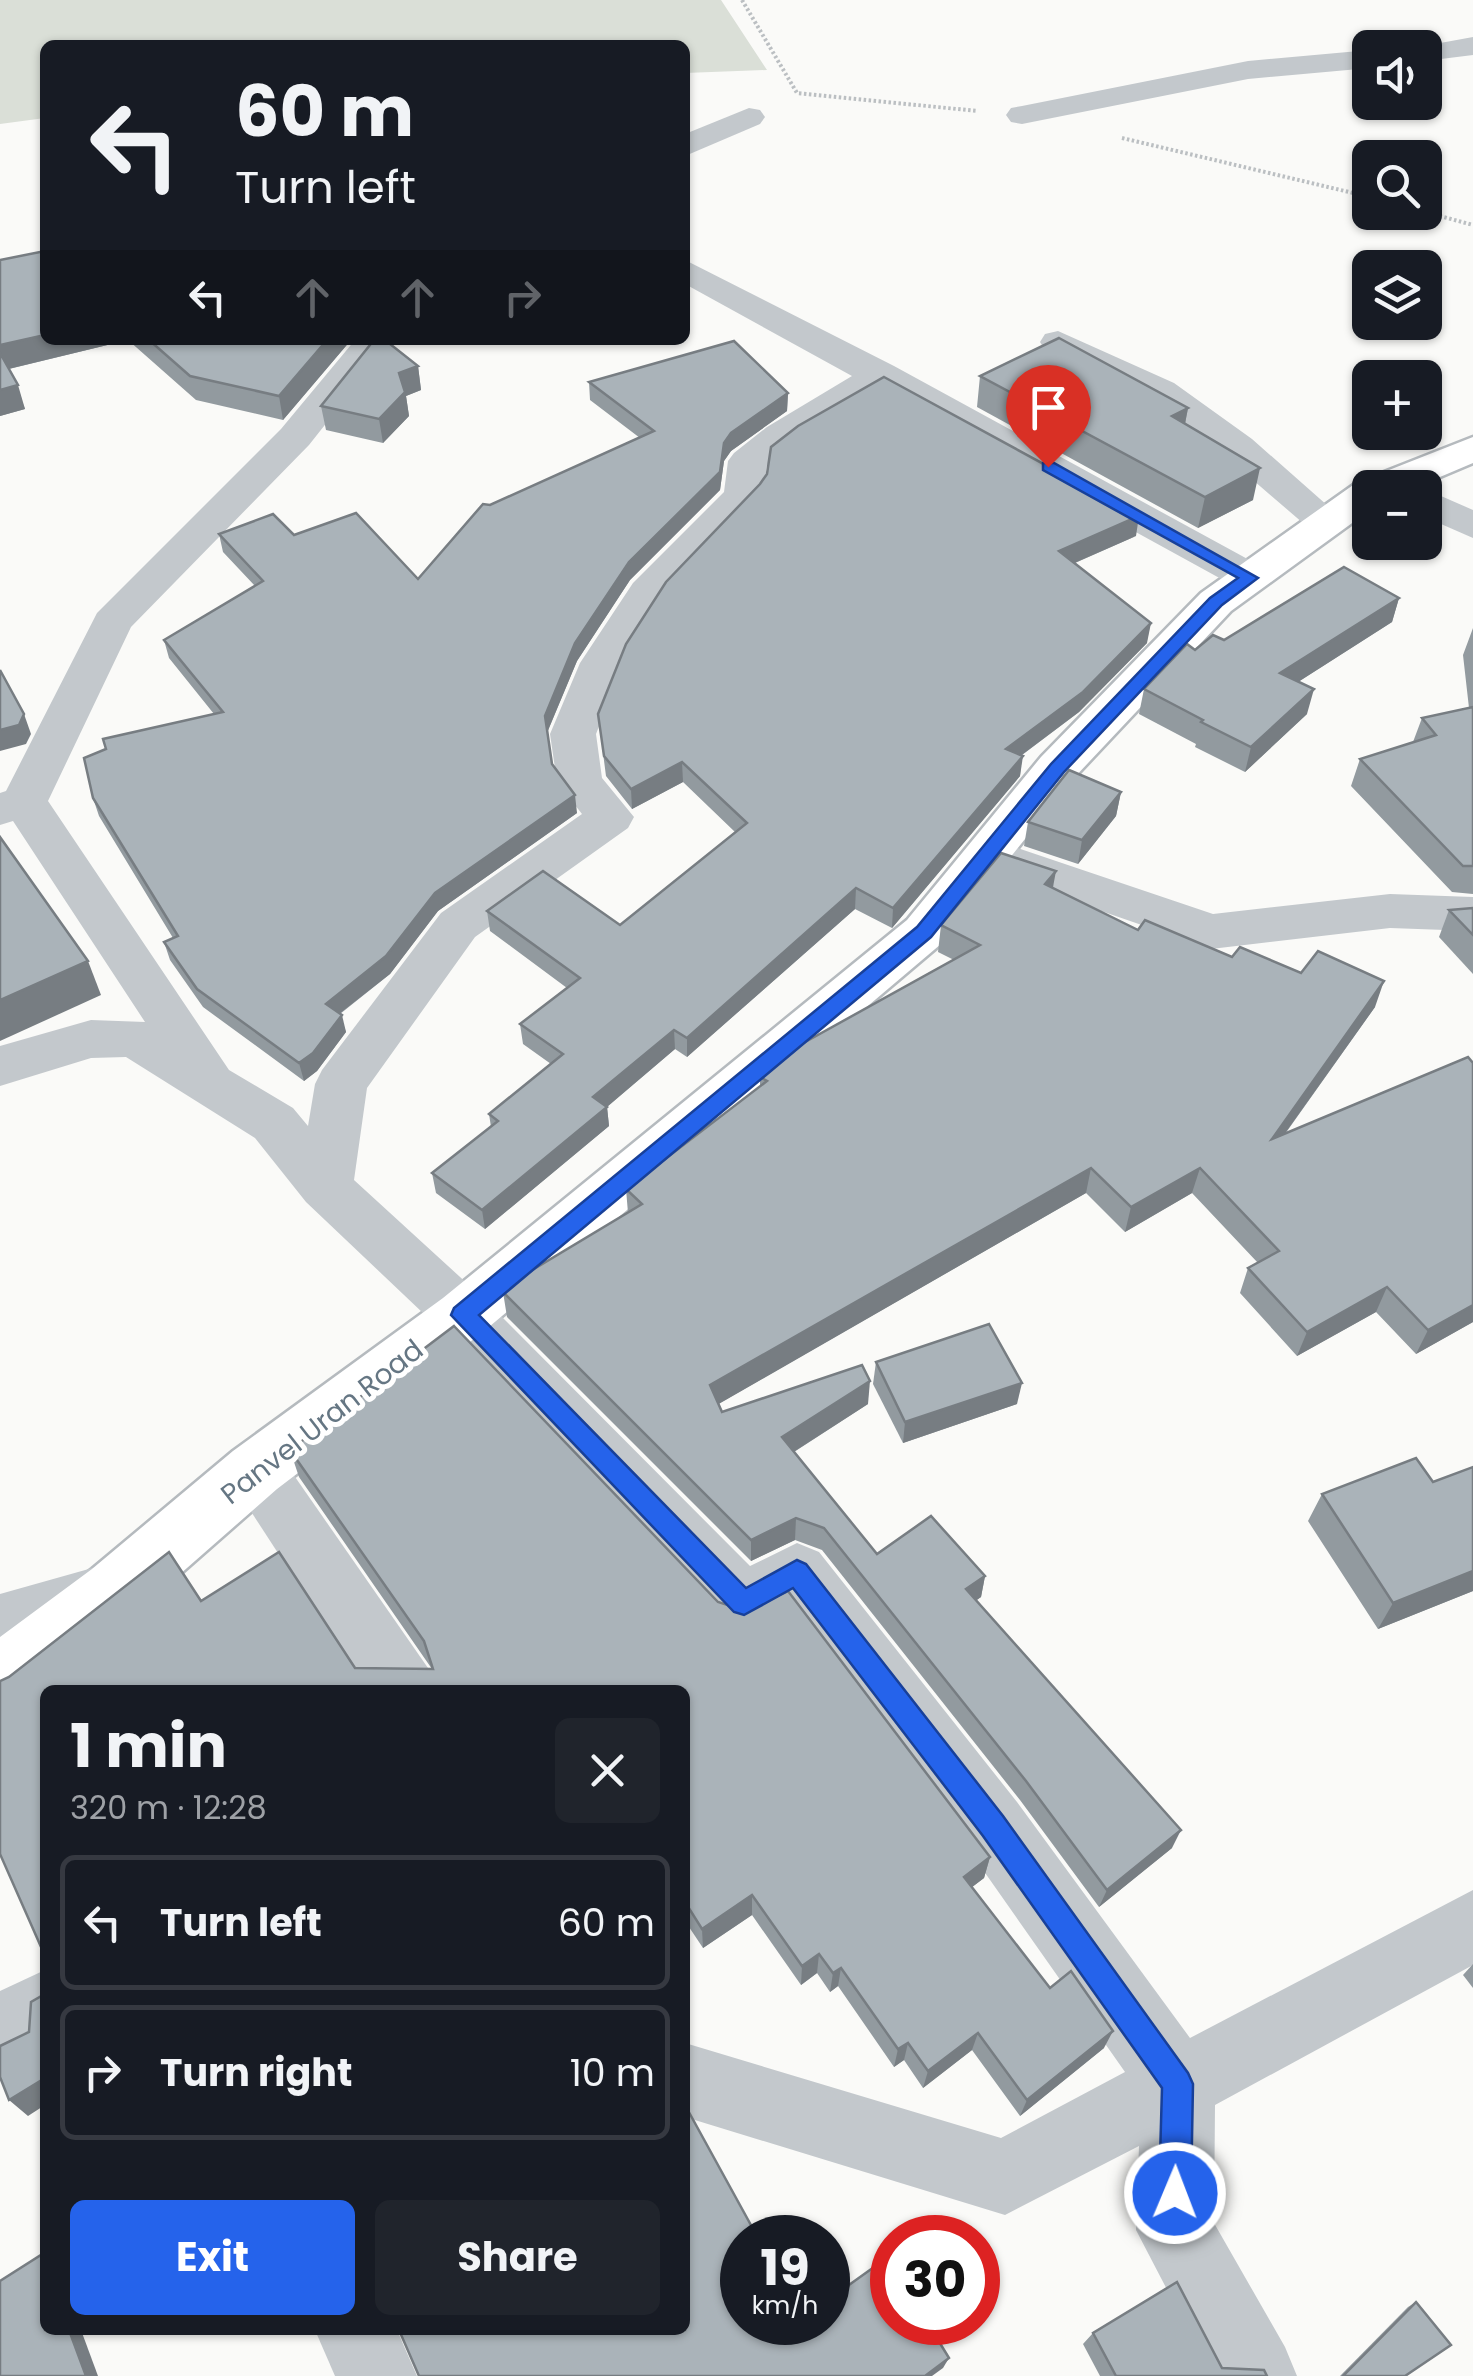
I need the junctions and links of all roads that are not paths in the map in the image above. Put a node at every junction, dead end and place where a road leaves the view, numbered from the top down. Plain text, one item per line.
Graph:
1 (1473, 46) edge
2 (1442, 50) edge
3 (1352, 61) edge
4 (1022, 115) dead end
5 (748, 117) dead end
6 (690, 144) edge
7 (690, 273) edge
8 (1058, 342) edge
9 (370, 345) edge
10 (881, 374) junction
11 (1473, 450) edge
12 (1433, 470) edge
13 (1352, 509) edge
14 (1442, 512) edge
15 (1325, 521) junction
16 (1473, 526) edge
17 (1250, 578) junction
18 (12, 806) edge
19 (988, 854) junction
20 (1473, 914) edge
21 (0, 1066) edge
22 (216, 1088) junction
23 (324, 1187) junction
24 (463, 1315) junction
25 (256, 1470) junction
26 (115, 1590) junction
27 (0, 1624) edge
28 (0, 1676) edge
29 (402, 1685) edge
30 (1473, 1926) edge
31 (40, 2009) edge
32 (0, 2031) edge
33 (690, 2082) edge
34 (1178, 2084) junction
35 (356, 2335) edge
36 (376, 2376) edge
37 (1256, 2376) edge

1 - 2 street
3 - 4 street
5 - 6 street
7 - 10 street
8 - 15 street
9 - 18 street
10 - 17 street
10 - 23 street
11 - 12 main road, Panvel Uran Road
13 - 15 main road, Panvel Uran Road
14 - 16 street
15 - 17 main road, Panvel Uran Road
17 - 19 main road, Panvel Uran Road
18 - 22 street
19 - 20 street
19 - 24 main road, Panvel Uran Road
21 - 22 street
22 - 23 street
23 - 24 street
24 - 25 main road, Panvel Uran Road
24 - 34 street
25 - 26 main road, Panvel Uran Road
25 - 29 street
26 - 27 street
26 - 28 main road, Panvel Uran Road
30 - 34 street
31 - 32 street
33 - 34 street
34 - 37 street
35 - 36 street

